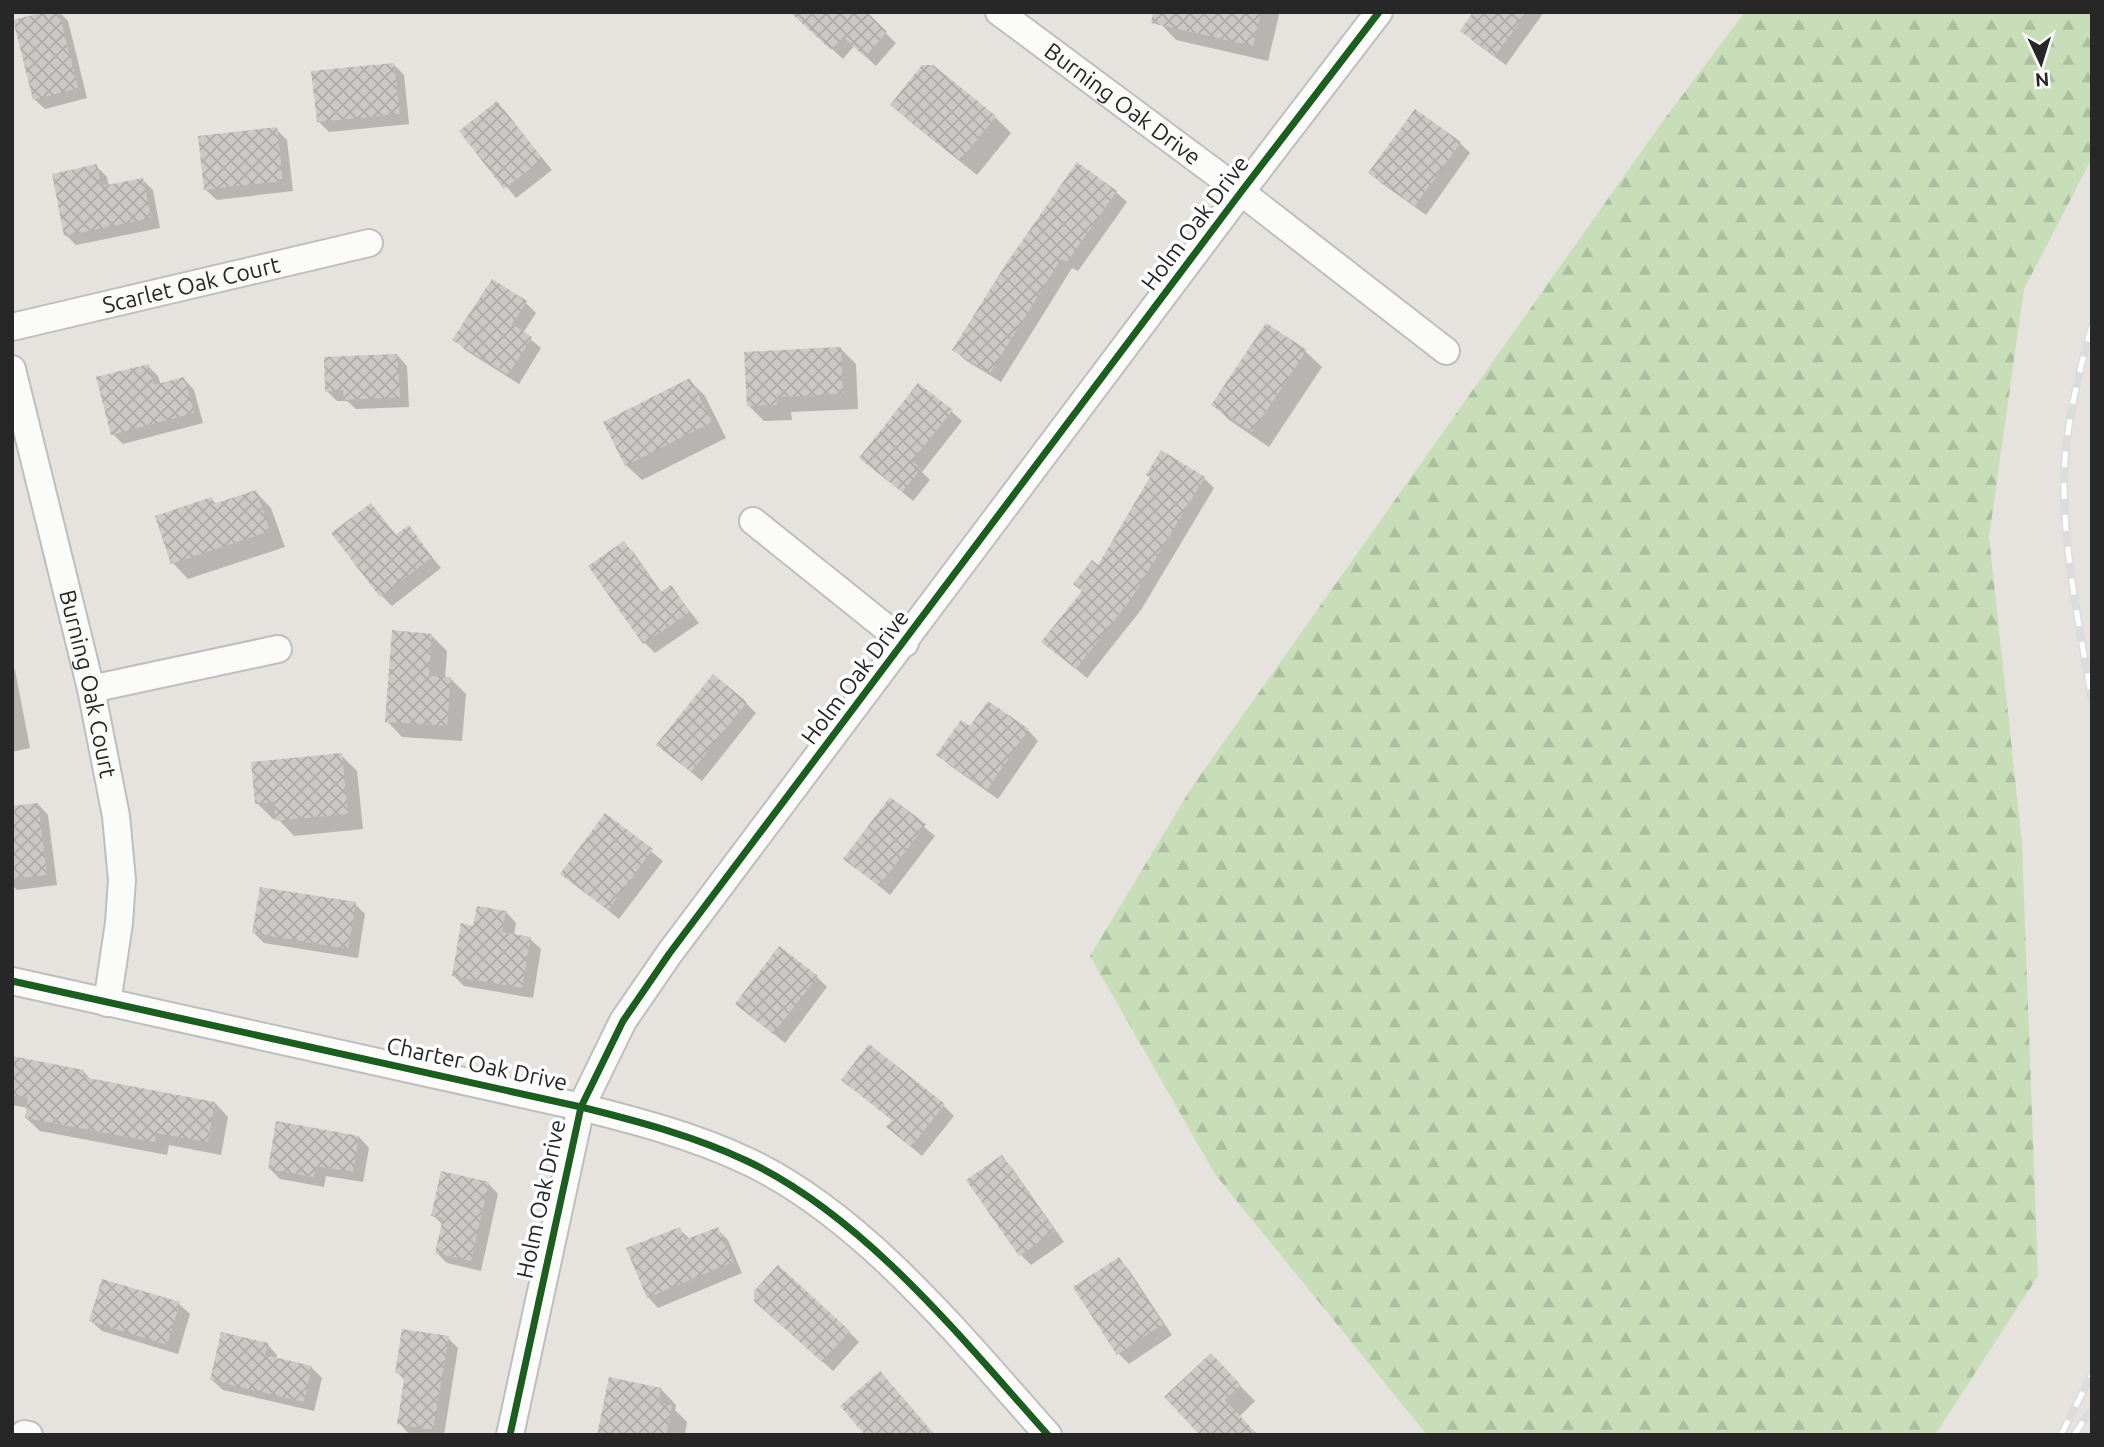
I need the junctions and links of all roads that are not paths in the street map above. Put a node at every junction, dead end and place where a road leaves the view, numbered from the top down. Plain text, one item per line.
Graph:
1 (999, 12) edge
2 (1379, 12) edge
3 (1241, 192) junction
4 (369, 243) dead end
5 (12, 327) edge
6 (1446, 351) dead end
7 (12, 369) edge
8 (753, 521) dead end
9 (905, 643) junction
10 (278, 649) dead end
11 (91, 689) junction
12 (12, 982) edge
13 (107, 1003) junction
14 (580, 1107) junction
15 (510, 1435) edge
16 (1048, 1435) edge

1 - 3 street, Burning Oak Drive
2 - 3 street, Holm Oak Drive
3 - 6 street, Burning Oak Drive
3 - 9 street, Holm Oak Drive
4 - 5 street, Scarlet Oak Court
7 - 11 street, Burning Oak Court
8 - 9 street
9 - 14 street, Holm Oak Drive
10 - 11 street
11 - 13 street, Burning Oak Court
12 - 13 street, Charter Oak Drive
13 - 14 street, Charter Oak Drive
14 - 15 street, Holm Oak Drive
14 - 16 street, Charter Oak Drive

